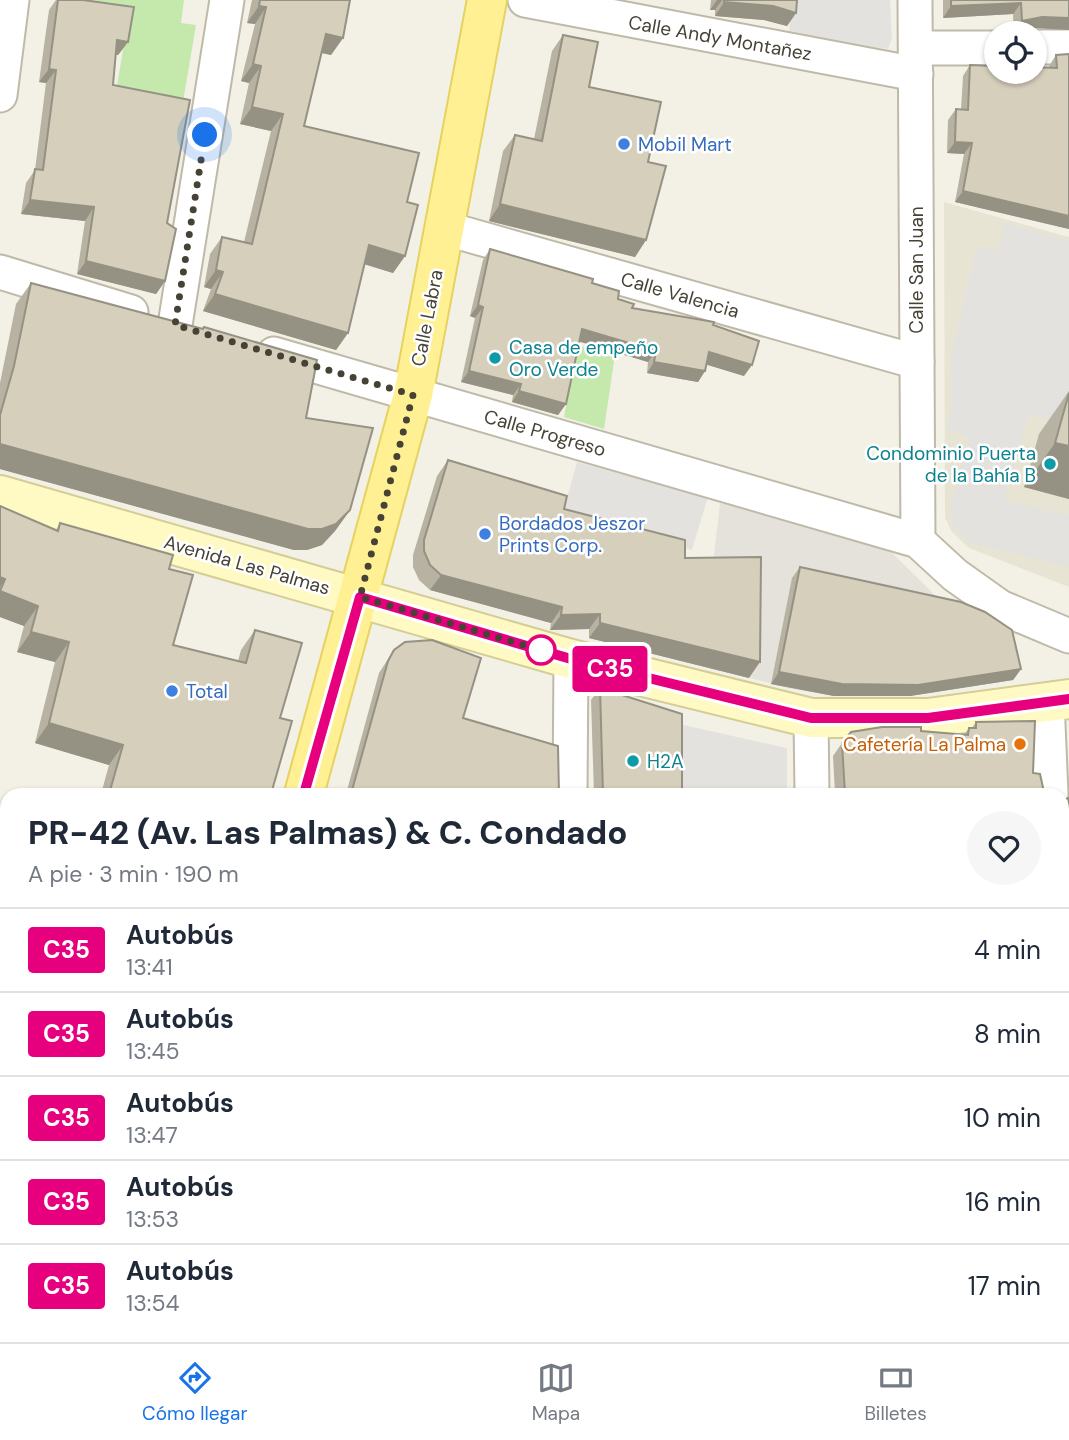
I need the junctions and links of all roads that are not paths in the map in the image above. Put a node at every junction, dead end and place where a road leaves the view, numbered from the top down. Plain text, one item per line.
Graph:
1 (12, 0) edge
2 (227, 0) edge
3 (487, 0) edge
4 (525, 0) edge
5 (915, 0) edge
6 (1047, 47) edge
7 (1069, 47) edge
8 (984, 50) edge
9 (916, 61) junction
10 (0, 95) edge
11 (444, 228) junction
12 (0, 272) edge
13 (241, 344) edge
14 (917, 362) junction
15 (413, 395) junction
16 (0, 495) edge
17 (918, 541) junction
18 (360, 597) junction
19 (1069, 636) edge
20 (571, 659) junction
21 (1058, 700) edge
22 (811, 718) junction
23 (306, 788) edge
24 (570, 788) edge
25 (812, 788) edge
26 (1051, 788) edge

1 - 10 street
2 - 12 street
3 - 11 main road, Calle Labra
4 - 9 street, Calle Andy Montañez
5 - 9 street, Calle San Juan
6 - 7 street
8 - 9 street, Calle Andy Montañez
9 - 14 street, Calle San Juan
11 - 14 street, Calle Valencia
11 - 15 main road, Calle Labra
13 - 15 street, Calle Progreso
14 - 17 street, Calle San Juan
15 - 17 street, Calle Progreso
15 - 18 main road, Calle Labra
16 - 18 street, Avenida Las Palmas
17 - 19 street, Calle Progreso
18 - 20 street, Avenida Las Palmas
18 - 23 main road, Calle Labra
20 - 22 street, Avenida Las Palmas
20 - 24 street
21 - 22 street, Avenida Las Palmas
21 - 26 street
22 - 25 street

